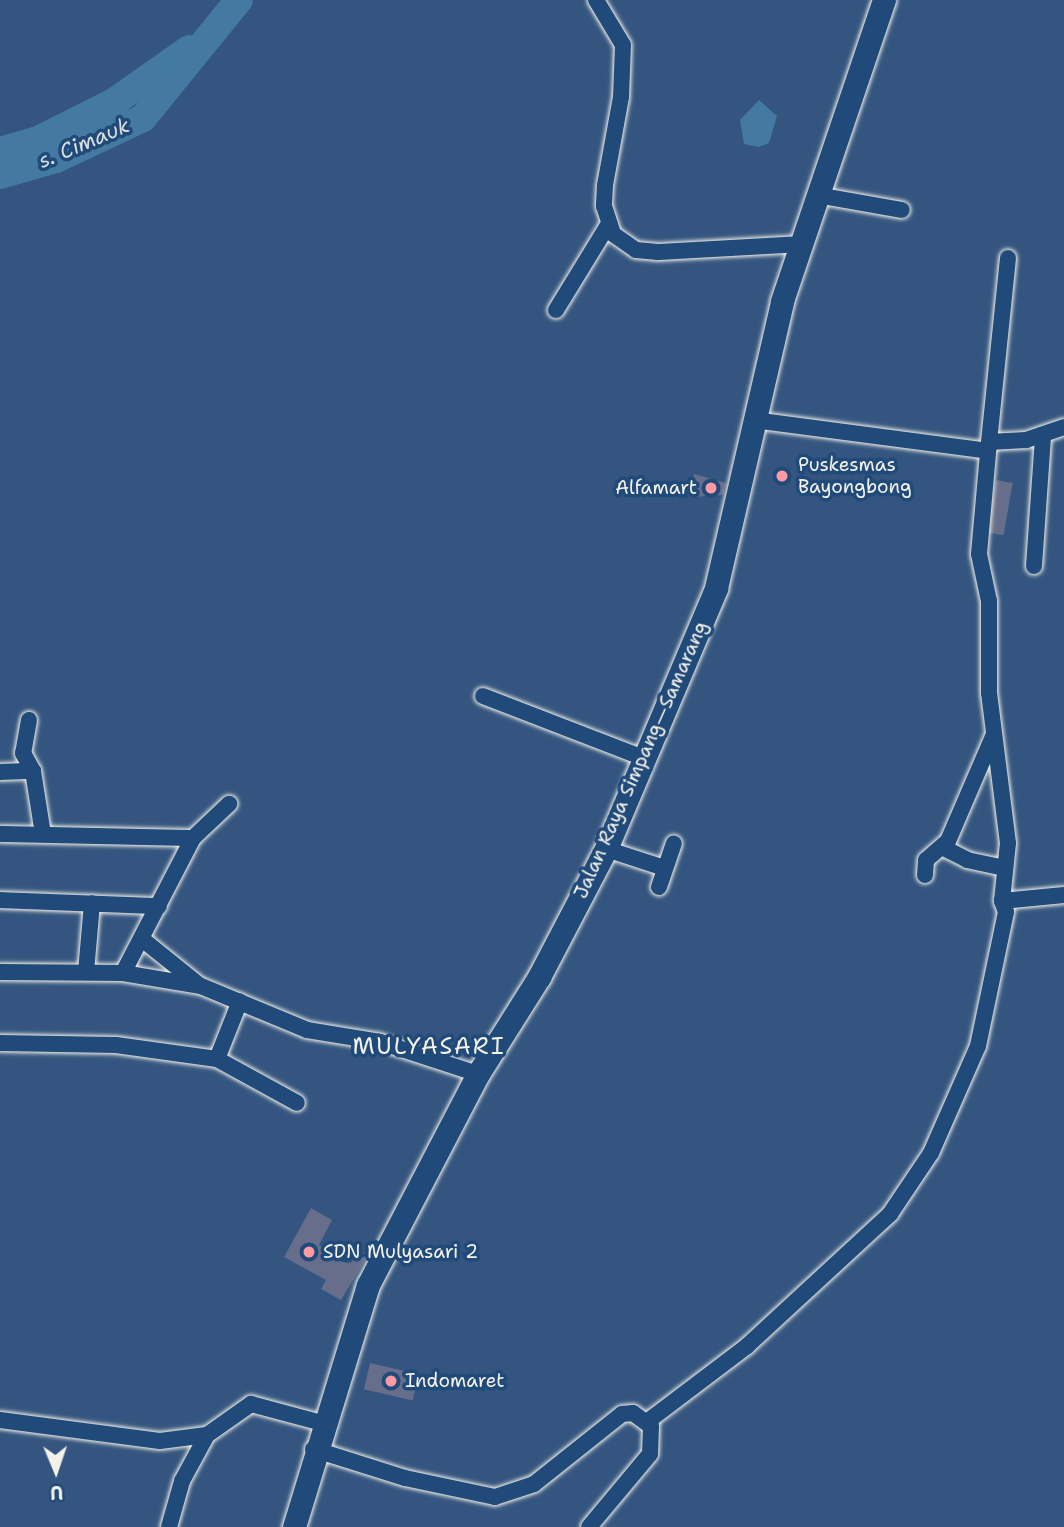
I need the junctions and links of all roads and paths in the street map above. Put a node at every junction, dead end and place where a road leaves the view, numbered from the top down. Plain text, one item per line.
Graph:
1 (596, 0) edge
2 (884, 0) edge
3 (817, 195) junction
4 (902, 209) dead end
5 (608, 225) junction
6 (799, 244) junction
7 (1008, 258) dead end
8 (556, 310) dead end
9 (754, 420) junction
10 (1064, 427) edge
11 (1043, 436) junction
12 (988, 446) junction
13 (1034, 566) dead end
14 (484, 696) dead end
15 (29, 720) dead end
16 (994, 734) junction
17 (646, 759) junction
18 (33, 771) junction
19 (0, 772) edge
20 (229, 804) dead end
21 (0, 834) edge
22 (43, 834) junction
23 (193, 838) junction
24 (674, 843) dead end
25 (942, 847) junction
26 (606, 849) junction
27 (664, 867) junction
28 (1005, 868) junction
29 (925, 875) dead end
30 (659, 887) dead end
31 (1064, 895) edge
32 (0, 900) edge
33 (1002, 901) junction
34 (92, 903) junction
35 (159, 906) junction
36 (142, 939) junction
37 (0, 972) edge
38 (86, 972) junction
39 (123, 973) junction
40 (201, 986) junction
41 (240, 1001) junction
42 (0, 1043) edge
43 (217, 1059) junction
44 (478, 1074) junction
45 (297, 1103) dead end
46 (0, 1420) edge
47 (648, 1421) junction
48 (322, 1423) junction
49 (207, 1435) junction
50 (313, 1449) junction
51 (169, 1527) edge
52 (293, 1527) edge
53 (589, 1527) edge

1 - 5 street
2 - 3 main road, Jalan Raya Simpang—Samarang
3 - 4 street
3 - 6 main road, Jalan Raya Simpang—Samarang
5 - 6 street
5 - 8 street
6 - 9 main road, Jalan Raya Simpang—Samarang
7 - 12 street
9 - 12 street
9 - 17 main road, Jalan Raya Simpang—Samarang
10 - 11 street
11 - 12 street
11 - 13 street
12 - 16 street
14 - 17 street
15 - 18 street
16 - 25 street
16 - 28 street
17 - 26 main road, Jalan Raya Simpang—Samarang
18 - 19 street
18 - 22 street
20 - 23 street
21 - 22 street
22 - 23 street
23 - 35 street
24 - 27 street
25 - 28 street
25 - 29 street
26 - 27 street
26 - 44 main road, Jalan Raya Simpang—Samarang
27 - 30 street
28 - 33 street
31 - 33 street
32 - 34 street
33 - 47 street
34 - 35 street
34 - 38 street
35 - 36 street
36 - 39 street
36 - 40 street
37 - 38 street
38 - 39 street
39 - 40 street
40 - 41 street
41 - 43 street
41 - 44 street
42 - 43 street
43 - 45 street
44 - 48 main road, Jalan Raya Simpang—Samarang
46 - 49 street
47 - 50 street
47 - 53 street
48 - 49 street
48 - 50 main road, Jalan Raya Simpang—Samarang
49 - 51 street
50 - 52 main road, Jalan Raya Simpang—Samarang

